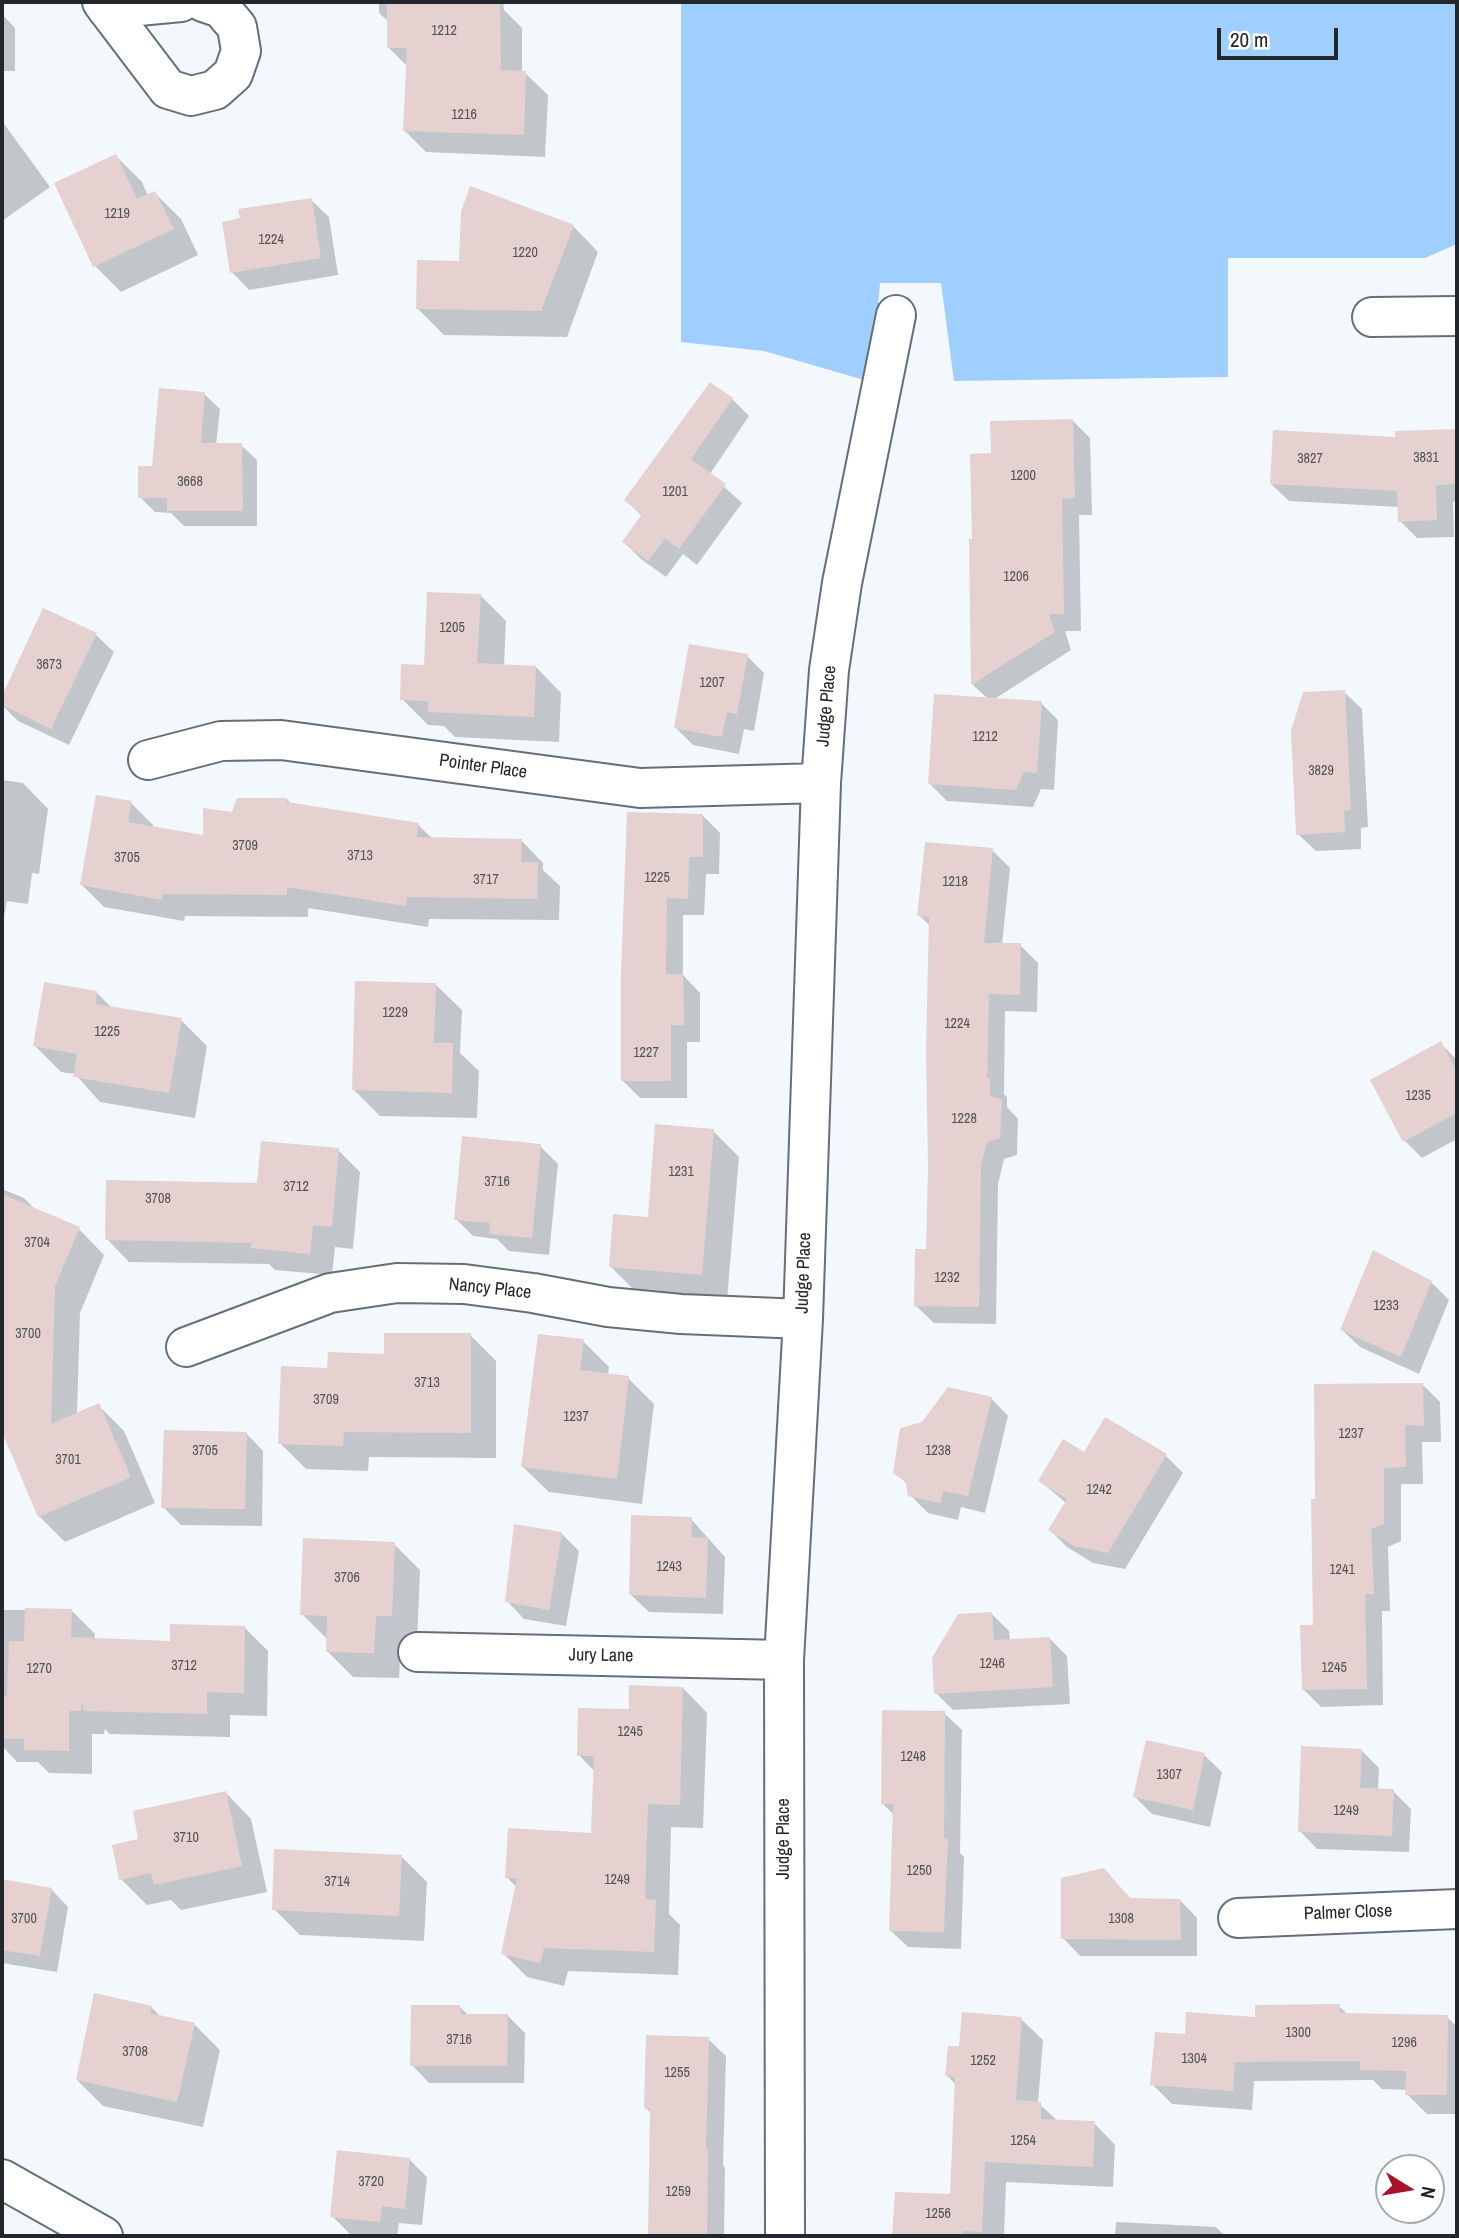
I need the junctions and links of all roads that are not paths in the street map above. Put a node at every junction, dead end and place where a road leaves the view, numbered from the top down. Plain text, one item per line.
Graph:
1 (181, 2) edge
2 (203, 2) edge
3 (104, 6) edge
4 (896, 315) dead end
5 (1457, 316) edge
6 (1372, 317) dead end
7 (148, 760) dead end
8 (821, 783) junction
9 (803, 1319) junction
10 (186, 1347) dead end
11 (418, 1652) dead end
12 (784, 1660) junction
13 (1457, 1909) edge
14 (1238, 1918) dead end
15 (2, 2179) edge
16 (103, 2236) edge
17 (785, 2236) edge

1 - 3 street
2 - 3 street
4 - 8 street, Judge Place
5 - 6 street
7 - 8 street, Pointer Place
8 - 9 street, Judge Place
9 - 10 street, Nancy Place
9 - 12 street, Judge Place
11 - 12 street, Jury Lane
12 - 17 street, Judge Place
13 - 14 street, Palmer Close
15 - 16 street

